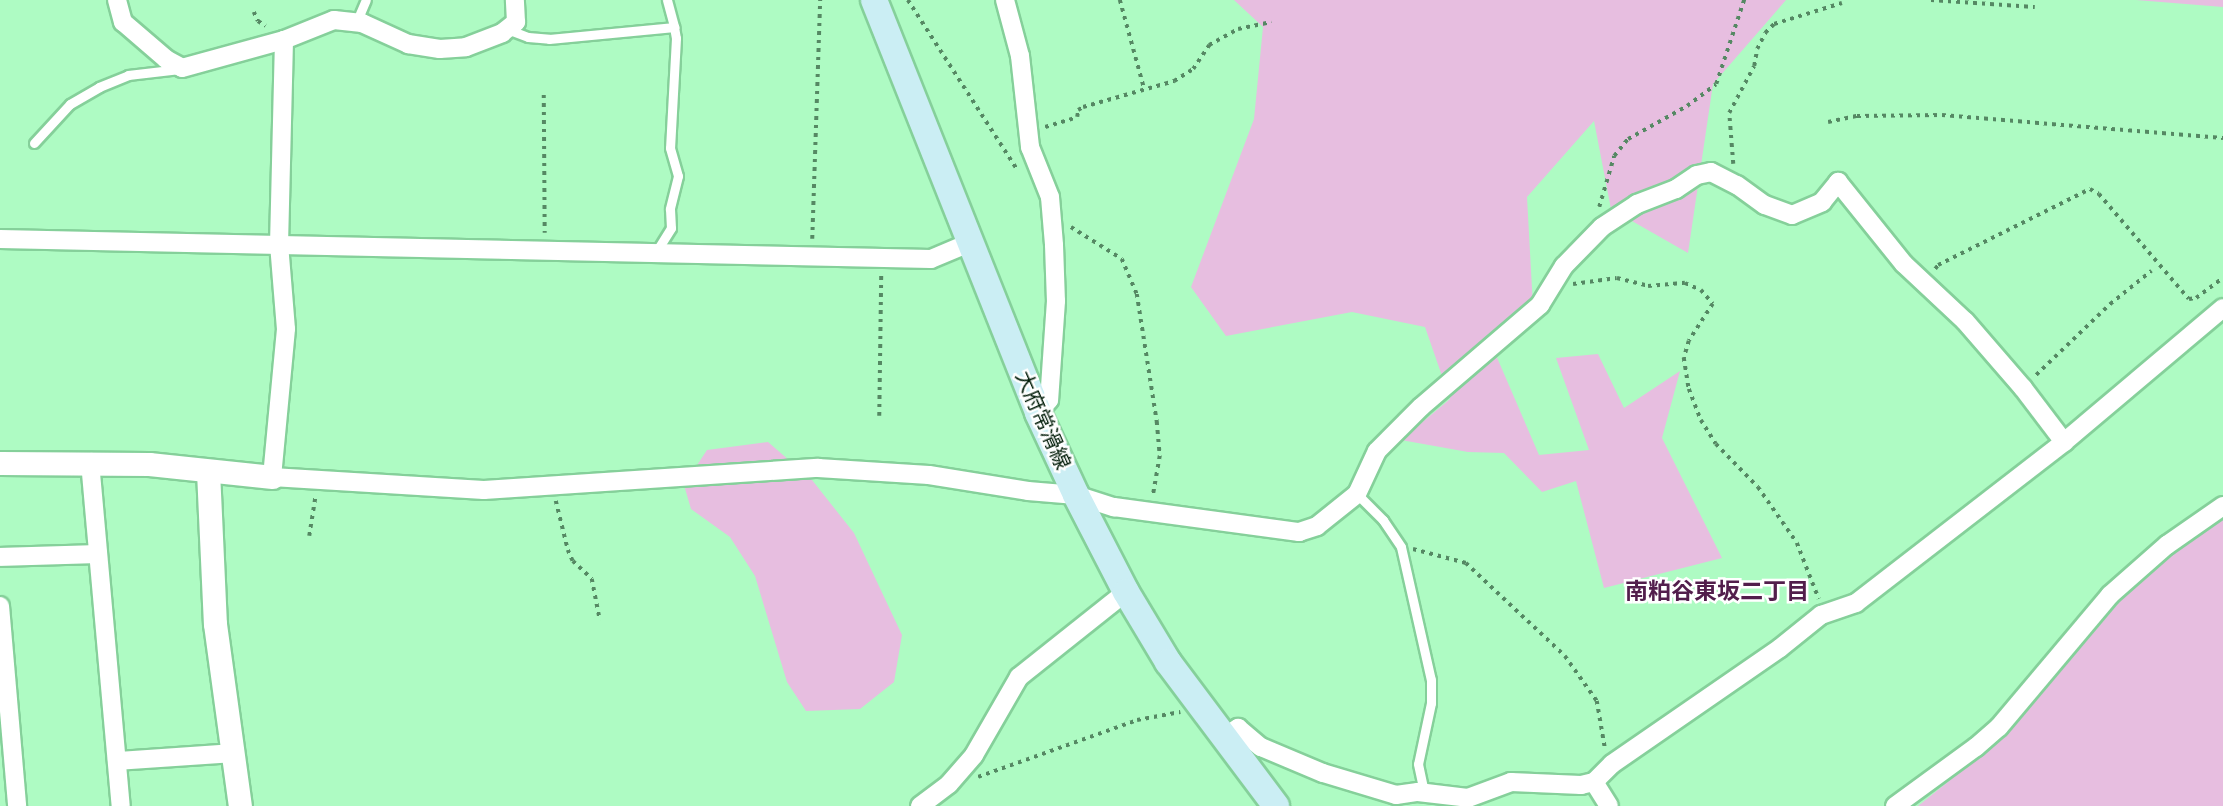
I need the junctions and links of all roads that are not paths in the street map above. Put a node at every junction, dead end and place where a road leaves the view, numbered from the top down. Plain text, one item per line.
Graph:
1 (117, 0) edge
2 (366, 0) edge
3 (515, 0) edge
4 (667, 0) edge
5 (874, 0) edge
6 (1005, 0) edge
7 (356, 23) junction
8 (674, 27) junction
9 (508, 29) junction
10 (284, 40) junction
11 (182, 68) junction
12 (34, 143) dead end
13 (0, 239) edge
14 (969, 243) junction
15 (279, 244) junction
16 (659, 254) junction
17 (2223, 308) edge
18 (1038, 413) junction
19 (2064, 442) junction
20 (90, 462) junction
21 (0, 463) edge
22 (208, 471) junction
23 (272, 477) junction
24 (1357, 494) junction
25 (1076, 495) junction
26 (2223, 506) edge
27 (99, 554) junction
28 (0, 557) edge
29 (1126, 592) junction
30 (0, 606) edge
31 (1224, 737) junction
32 (233, 753) junction
33 (117, 761) junction
34 (1594, 782) junction
35 (1424, 793) junction
36 (17, 806) edge
37 (121, 806) edge
38 (240, 806) edge
39 (920, 806) edge
40 (1276, 806) edge
41 (1609, 806) edge
42 (1895, 806) edge

1 - 11 street
2 - 7 lane
3 - 9 street
4 - 8 lane
5 - 14 main road, 大府常滑線
6 - 18 street
7 - 9 street
7 - 10 street
8 - 9 lane
8 - 16 lane
10 - 11 street
10 - 15 street
11 - 12 lane
13 - 15 street
14 - 16 street
14 - 18 main road, 大府常滑線
15 - 16 street
15 - 23 street
17 - 19 street
18 - 25 main road, 大府常滑線
19 - 24 street
19 - 34 street
20 - 21 street
20 - 22 street
20 - 27 street
22 - 23 street
22 - 32 street
23 - 25 street
24 - 25 street
24 - 35 lane
25 - 29 main road, 大府常滑線
26 - 42 street
27 - 28 street
27 - 33 street
29 - 31 main road, 大府常滑線
29 - 39 street
30 - 36 street
31 - 35 street
31 - 40 main road, 大府常滑線
32 - 33 street
32 - 38 street
33 - 37 street
34 - 35 street
34 - 41 street

